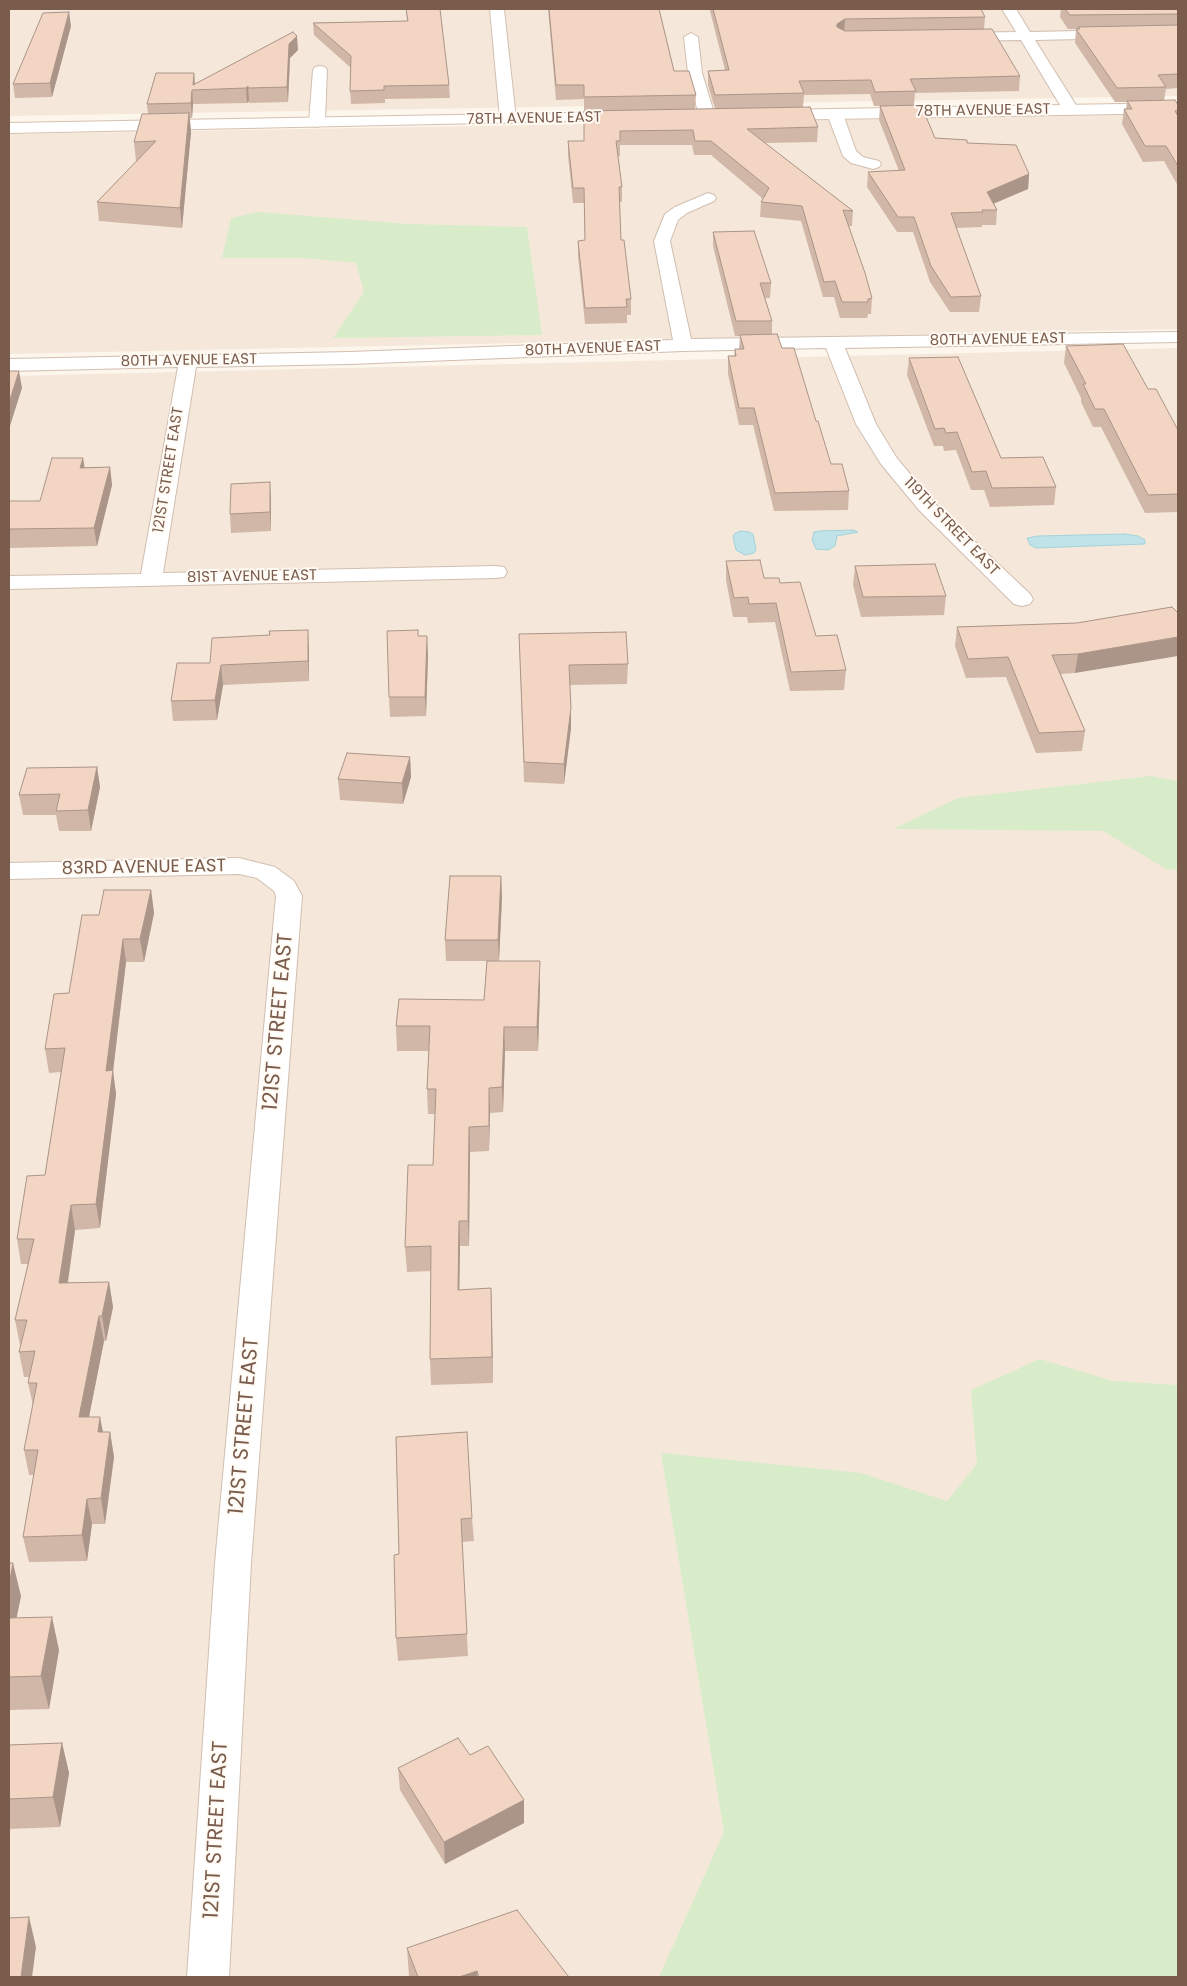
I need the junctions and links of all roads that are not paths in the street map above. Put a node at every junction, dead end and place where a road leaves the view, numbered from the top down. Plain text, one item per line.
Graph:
1 (497, 9) edge
2 (1009, 9) edge
3 (1178, 33) edge
4 (1025, 36) junction
5 (691, 37) dead end
6 (949, 37) edge
7 (320, 70) dead end
8 (1178, 108) edge
9 (1071, 110) junction
10 (835, 114) junction
11 (756, 115) edge
12 (687, 116) edge
13 (638, 117) edge
14 (508, 119) junction
15 (317, 122) junction
16 (9, 128) edge
17 (873, 164) dead end
18 (708, 198) dead end
19 (1178, 337) edge
20 (833, 342) junction
21 (683, 345) junction
22 (188, 361) junction
23 (9, 365) edge
24 (496, 572) dead end
25 (151, 579) junction
26 (9, 583) edge
27 (1022, 600) dead end
28 (9, 872) edge
29 (276, 880) joint
30 (208, 1977) edge

1 - 14 street
2 - 4 street
3 - 4 street
4 - 6 street
4 - 9 street
5 - 12 street
7 - 15 street
8 - 9 street, 78TH AVENUE EAST
9 - 10 street, 78TH AVENUE EAST
10 - 11 street, 78TH AVENUE EAST
10 - 17 street
13 - 14 street, 78TH AVENUE EAST
14 - 15 street, 78TH AVENUE EAST
15 - 16 street, 78TH AVENUE EAST
18 - 21 street
19 - 20 street, 80TH AVENUE EAST
20 - 21 street, 80TH AVENUE EAST
20 - 27 street, 119TH STREET EAST
21 - 22 street, 80TH AVENUE EAST
22 - 23 street, 80TH AVENUE EAST
22 - 25 street, 121ST STREET EAST
24 - 25 street, 81ST AVENUE EAST
25 - 26 street, 81ST AVENUE EAST
28 - 29 street, 83RD AVENUE EAST
29 - 30 street, 121ST STREET EAST

